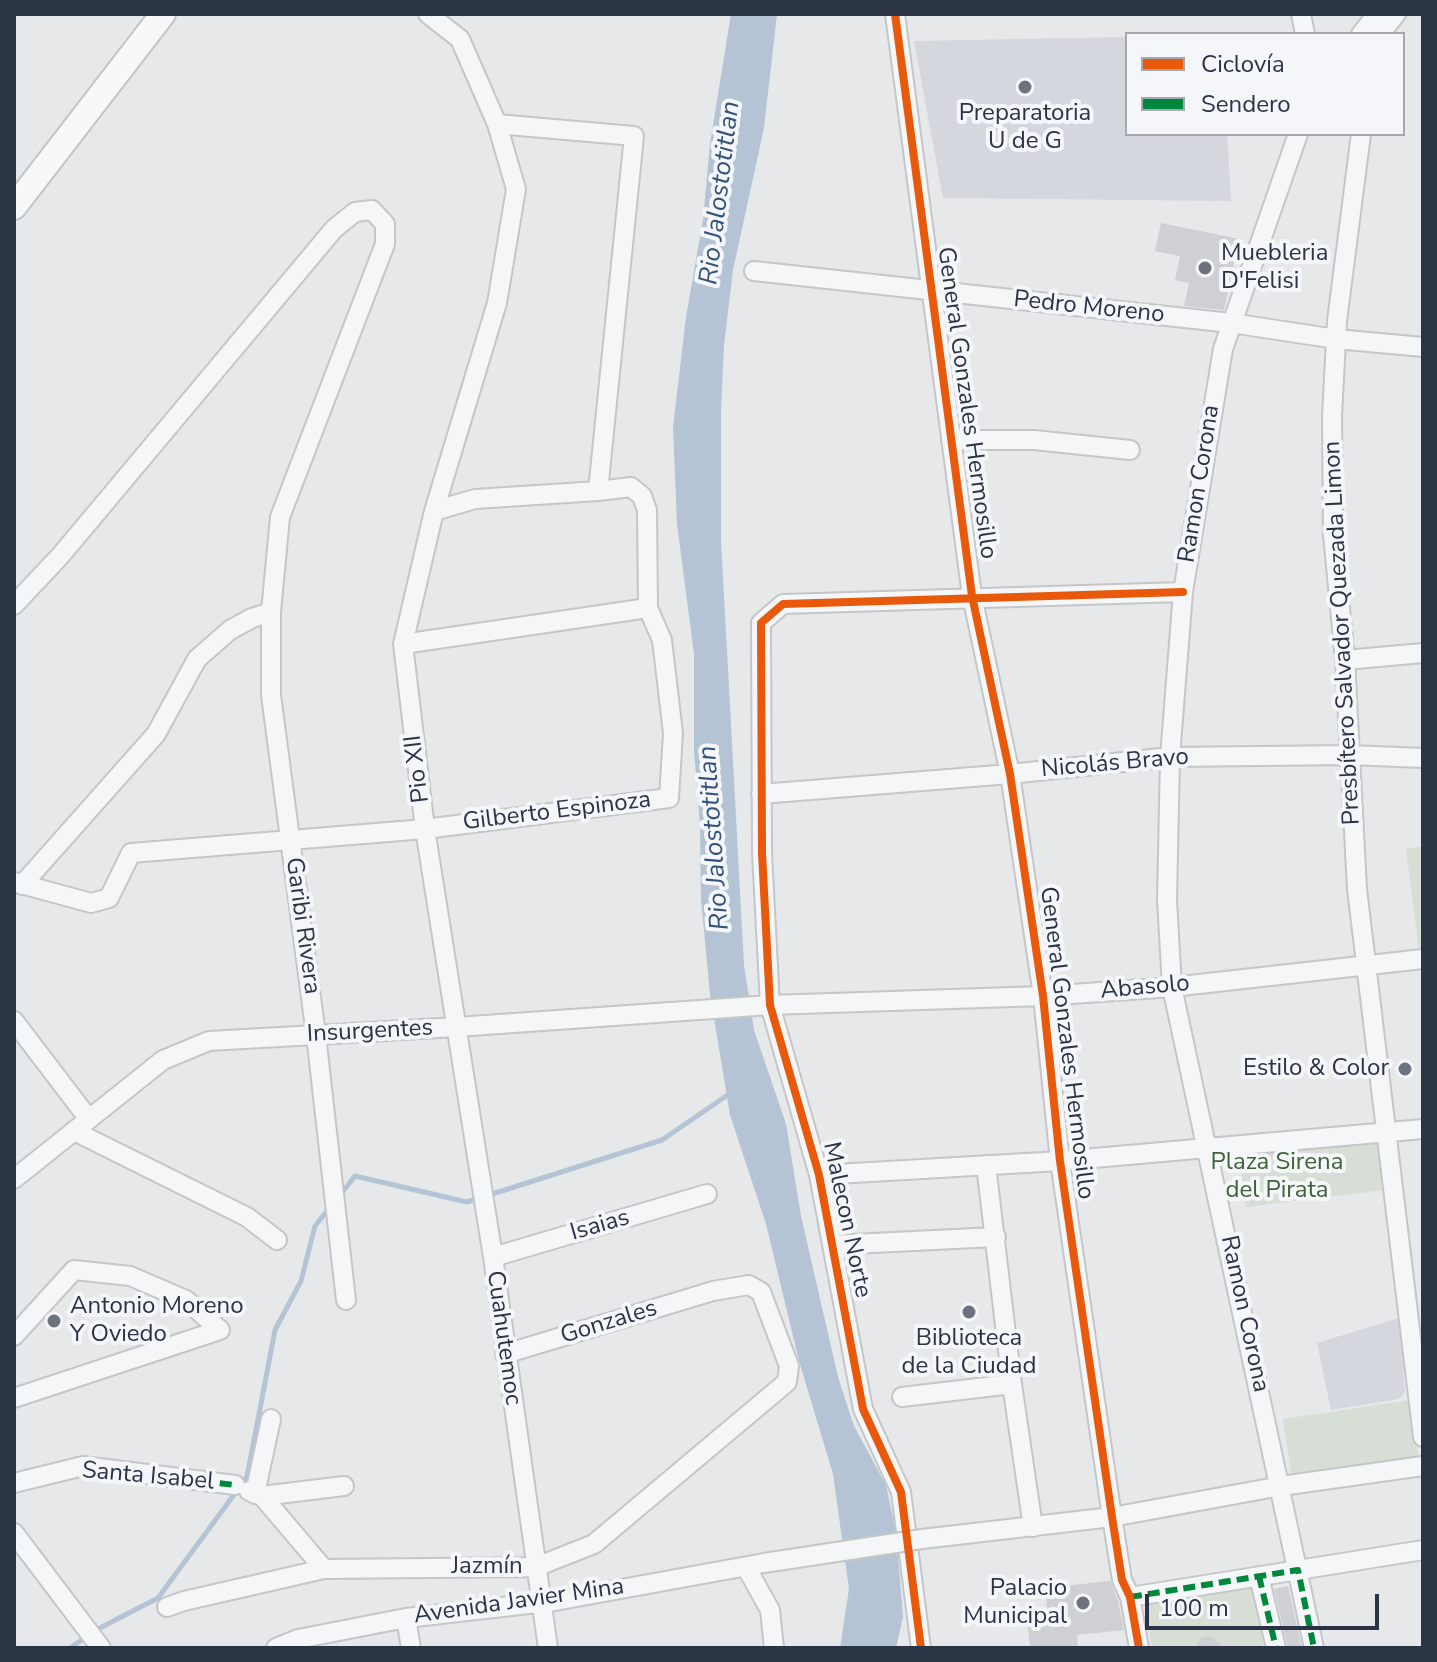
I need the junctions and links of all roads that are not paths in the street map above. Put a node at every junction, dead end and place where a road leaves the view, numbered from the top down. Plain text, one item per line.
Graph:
1 (163, 14) edge
2 (428, 14) edge
3 (895, 14) edge
4 (1377, 14) edge
5 (1396, 14) edge
6 (1363, 32) edge
7 (1382, 32) edge
8 (497, 124) junction
9 (1297, 136) edge
10 (1361, 136) edge
11 (14, 207) edge
12 (754, 271) dead end
13 (931, 290) junction
14 (1231, 323) junction
15 (1336, 339) junction
16 (1423, 347) edge
17 (951, 440) junction
18 (1130, 450) dead end
19 (598, 491) junction
20 (434, 511) junction
21 (1183, 592) junction
22 (972, 596) junction
23 (14, 605) edge
24 (648, 608) junction
25 (271, 612) junction
26 (403, 644) junction
27 (1423, 653) edge
28 (1345, 660) junction
29 (1350, 755) junction
30 (1170, 757) junction
31 (1423, 758) edge
32 (1010, 774) junction
33 (761, 794) junction
34 (425, 829) junction
35 (290, 839) junction
36 (18, 884) edge
37 (1423, 959) edge
38 (1365, 964) junction
39 (1172, 987) junction
40 (1043, 996) junction
41 (764, 1006) junction
42 (14, 1021) edge
43 (457, 1027) junction
44 (316, 1035) junction
45 (81, 1125) junction
46 (1423, 1129) edge
47 (1387, 1132) junction
48 (1208, 1150) junction
49 (1060, 1161) junction
50 (986, 1165) junction
51 (819, 1175) junction
52 (14, 1179) edge
53 (707, 1194) dead end
54 (996, 1237) junction
55 (277, 1240) dead end
56 (832, 1245) junction
57 (493, 1257) junction
58 (1415, 1296) edge
59 (346, 1300) dead end
60 (14, 1336) edge
61 (505, 1354) junction
62 (1012, 1384) junction
63 (902, 1397) dead end
64 (14, 1398) edge
65 (757, 1407) joint
66 (271, 1419) dead end
67 (1423, 1437) edge
68 (1423, 1466) edge
69 (14, 1483) edge
70 (344, 1486) dead end
71 (1281, 1486) junction
72 (250, 1492) junction
73 (1112, 1517) junction
74 (1033, 1527) junction
75 (14, 1533) edge
76 (1423, 1550) edge
77 (755, 1565) junction
78 (536, 1567) junction
79 (324, 1569) junction
80 (1298, 1570) junction
81 (1259, 1576) junction
82 (1130, 1597) junction
83 (541, 1602) junction
84 (167, 1607) dead end
85 (406, 1618) junction
86 (295, 1644) edge
87 (99, 1645) edge
88 (276, 1648) edge
89 (411, 1648) edge
90 (548, 1648) edge
91 (774, 1648) edge
92 (921, 1648) edge
93 (1139, 1648) edge
94 (1276, 1648) edge
95 (1314, 1648) edge

1 - 11 main road
2 - 8 street, Pio XII
3 - 13 street, General Gonzales Hermosillo
4 - 6 street
5 - 7 street
8 - 19 street
8 - 20 street, Pio XII
9 - 14 street, Ramon Corona
10 - 15 street, Presbítero Salvador Quezada Limon
12 - 13 street, Pedro Moreno
13 - 14 street, Pedro Moreno
13 - 17 street, General Gonzales Hermosillo
14 - 15 street, Pedro Moreno
14 - 21 street, Ramon Corona
15 - 16 street, Pedro Moreno
15 - 28 street, Presbítero Salvador Quezada Limon
17 - 18 street
17 - 22 street, General Gonzales Hermosillo
19 - 20 street
19 - 24 street
20 - 26 street, Pio XII
21 - 22 street, Malecon Norte
21 - 30 street, Ramon Corona
22 - 32 street, General Gonzales Hermosillo
22 - 33 street, Malecon Norte
23 - 25 street, Garibi Rivera
24 - 26 street
24 - 34 street, Gilberto Espinoza
25 - 35 street, Garibi Rivera
25 - 36 street
26 - 34 street, Pio XII
27 - 28 street
28 - 29 street, Presbítero Salvador Quezada Limon
29 - 30 street, Nicolás Bravo
29 - 31 street, Nicolás Bravo
29 - 38 street, Presbítero Salvador Quezada Limon
30 - 32 street, Nicolás Bravo
30 - 39 street, Ramon Corona
32 - 33 street, Nicolás Bravo
32 - 40 street, General Gonzales Hermosillo
33 - 41 street, Malecon Norte
34 - 35 street, Gilberto Espinoza
34 - 43 street, Pio XII
35 - 36 street, Gilberto Espinoza
35 - 44 street, Garibi Rivera
37 - 38 street, Abasolo
38 - 39 street, Abasolo
38 - 47 street, Presbítero Salvador Quezada Limon
39 - 40 street, Abasolo
39 - 48 street, Ramon Corona
40 - 41 street, Abasolo
40 - 49 street, General Gonzales Hermosillo
41 - 43 street, Insurgentes
41 - 51 street, Malecon Norte
42 - 45 street
43 - 44 street, Insurgentes
43 - 57 street, Cuahutemoc
44 - 45 street, Insurgentes
44 - 59 street, Garibi Rivera
45 - 52 street, Insurgentes
45 - 55 street
46 - 47 street
47 - 48 street
47 - 58 street, Presbítero Salvador Quezada Limon
48 - 49 street
48 - 71 street, Ramon Corona
49 - 50 street
49 - 73 street, General Gonzales Hermosillo
50 - 51 street
50 - 54 street
51 - 56 street, Malecon Norte
53 - 57 street, Isaias
54 - 56 street
54 - 62 street
56 - 92 street, Malecon Norte
57 - 61 street, Cuahutemoc
58 - 67 street, Presbítero Salvador Quezada Limon
60 - 64 street
61 - 65 street, Gonzales
61 - 78 street, Cuahutemoc
62 - 63 street
62 - 74 street
65 - 78 street, Jazmín
66 - 72 street
68 - 71 street, Avenida Javier Mina
69 - 72 street, Santa Isabel
70 - 72 street, Santa Isabel
71 - 73 street, Avenida Javier Mina
71 - 80 street, Ramon Corona
72 - 79 street
73 - 74 street, Avenida Javier Mina
73 - 82 street, General Gonzales Hermosillo
74 - 77 street, Avenida Javier Mina, bridge
75 - 87 street
76 - 80 street
77 - 83 street, Avenida Javier Mina
77 - 91 street
78 - 79 street, Jazmín
78 - 83 street, Cuahutemoc
79 - 84 street, Jazmín
80 - 81 street
80 - 95 street, Ramon Corona
81 - 82 street
81 - 94 street
82 - 93 street, General Gonzales Hermosillo
83 - 85 street, Avenida Javier Mina
83 - 90 street, Cuahutemoc
85 - 86 street, Avenida Javier Mina
85 - 89 street
86 - 88 street, Avenida Javier Mina

